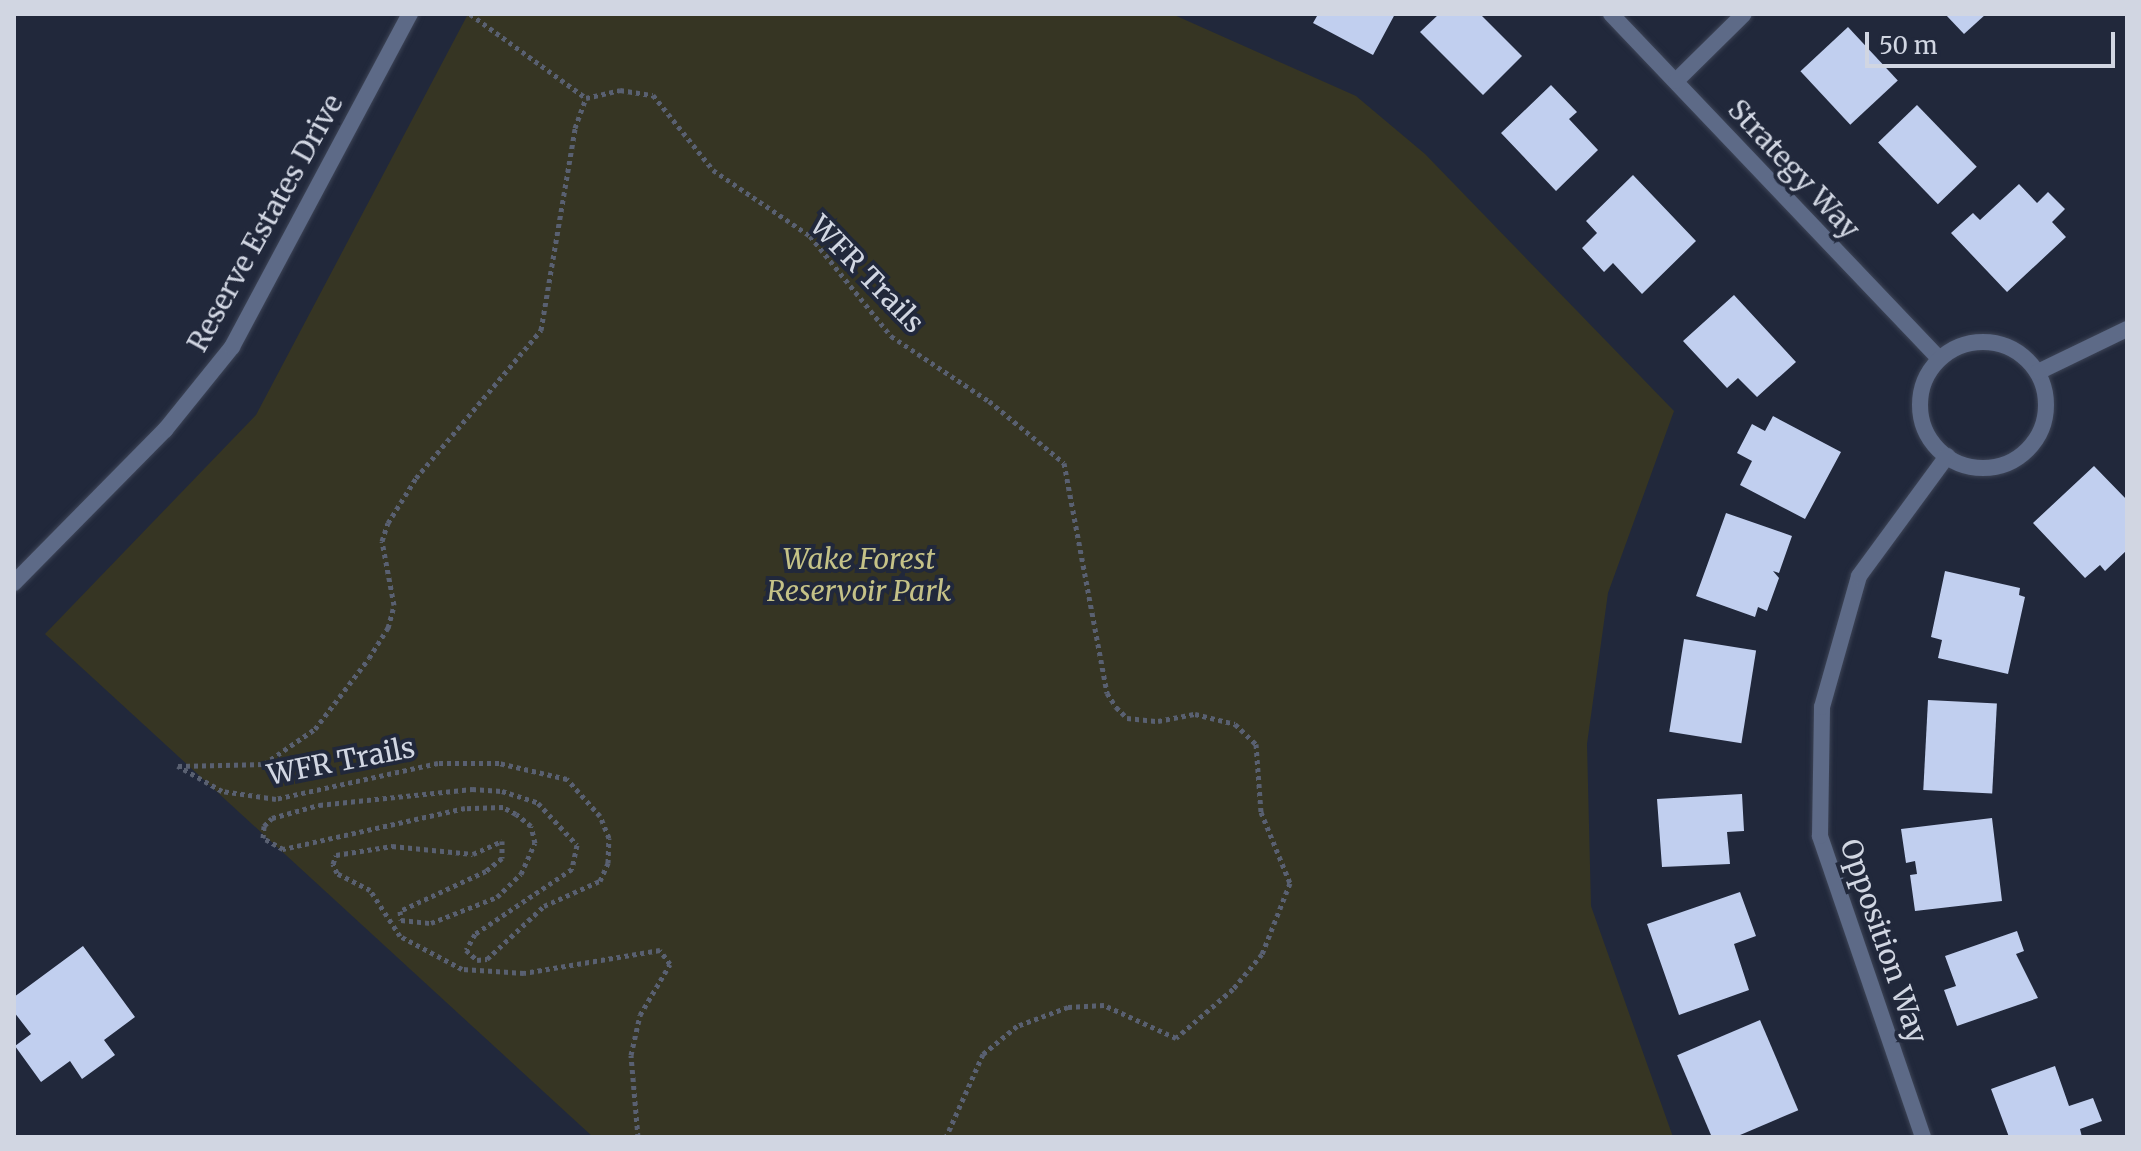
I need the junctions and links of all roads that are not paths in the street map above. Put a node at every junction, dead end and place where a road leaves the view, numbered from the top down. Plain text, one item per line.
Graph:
1 (410, 14) edge
2 (1611, 14) edge
3 (1744, 14) edge
4 (1676, 81) junction
5 (2127, 329) edge
6 (1939, 359) junction
7 (2038, 372) junction
8 (1947, 456) junction
9 (14, 583) edge
10 (1923, 1137) edge

1 - 9 street, Reserve Estates Drive
2 - 4 street, Strategy Way
3 - 4 street
4 - 6 street, Strategy Way
5 - 7 street
6 - 7 street
6 - 8 street
7 - 8 street
8 - 10 street, Opposition Way

